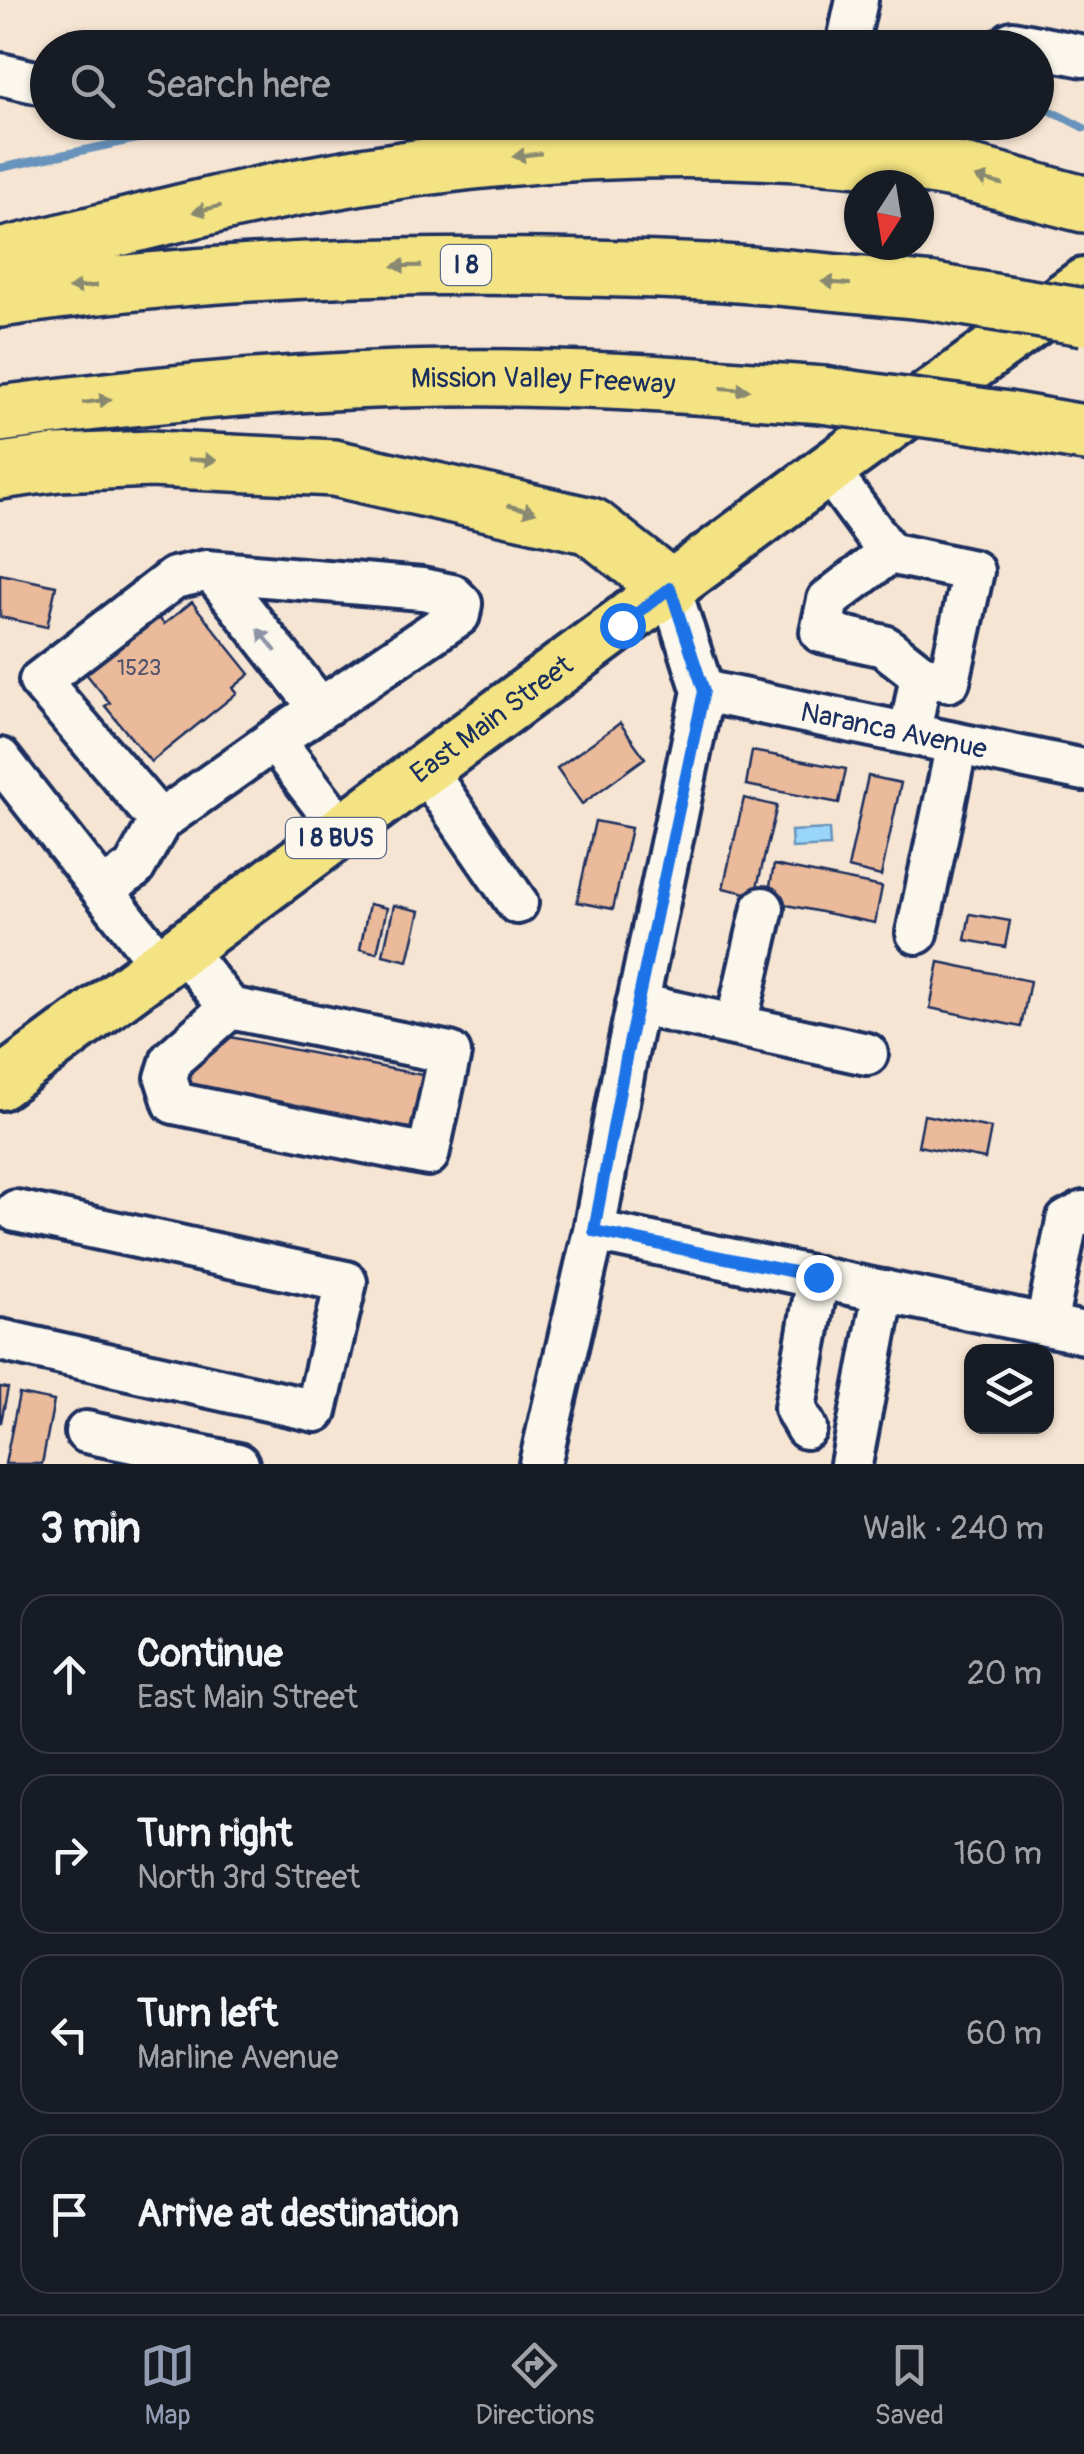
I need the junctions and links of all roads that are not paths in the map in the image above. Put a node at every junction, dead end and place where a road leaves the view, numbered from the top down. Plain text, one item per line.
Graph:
1 (857, 0) edge
2 (850, 30) edge
3 (1054, 50) edge
4 (1084, 56) edge
5 (0, 74) edge
6 (30, 81) edge
7 (1084, 204) edge
8 (0, 257) edge
9 (1084, 284) edge
10 (0, 299) edge
11 (1084, 317) edge
12 (0, 414) edge
13 (1084, 433) edge
14 (828, 470) junction
15 (0, 471) edge
16 (889, 553) junction
17 (213, 572) junction
18 (670, 588) junction
19 (921, 675) junction
20 (704, 691) junction
21 (320, 708) junction
22 (910, 734) junction
23 (274, 740) junction
24 (957, 744) junction
25 (0, 759) edge
26 (426, 770) junction
27 (1084, 770) edge
28 (160, 821) junction
29 (344, 832) junction
30 (103, 890) junction
31 (517, 902) dead end
32 (763, 908) dead end
33 (917, 932) dead end
34 (172, 957) junction
35 (637, 1004) junction
36 (230, 1008) junction
37 (736, 1025) junction
38 (868, 1054) dead end
39 (4, 1073) edge
40 (5, 1207) edge
41 (1084, 1212) edge
42 (594, 1231) junction
43 (818, 1277) junction
44 (884, 1291) junction
45 (1065, 1329) edge
46 (0, 1340) edge
47 (806, 1428) dead end
48 (86, 1432) dead end
49 (238, 1464) edge
50 (540, 1464) edge
51 (851, 1464) edge

1 - 2 street
3 - 4 street
5 - 6 street
7 -> 8 highway
9 - 14 main road, East Main Street / I 8 BUS
11 -> 10 highway, I 8, bridge
12 -> 13 highway, Mission Valley Freeway, bridge
14 - 16 street
14 - 18 main road, East Main Street / I 8 BUS
15 -> 18 highway
16 - 19 street
16 - 19 street
21 -> 17 street
17 - 21 street
17 - 28 street
18 - 20 street
18 - 26 main road, East Main Street / I 8 BUS
19 - 22 street
20 - 22 street, Naranca Avenue
20 - 35 street
21 - 23 street
22 - 24 street, Naranca Avenue
23 - 28 street
23 - 29 street
24 - 27 street, Naranca Avenue
24 - 33 street
25 - 30 street
26 - 29 main road, East Main Street / I 8 BUS
26 - 31 street
28 - 30 street
29 - 34 main road, East Main Street / I 8 BUS
30 - 34 street
32 - 37 street
34 - 36 street
34 - 39 main road, East Main Street / I 8 BUS
35 - 37 street
35 - 42 street
36 - 36 street
37 - 38 street
40 - 46 street
41 - 45 street
42 - 43 street
42 - 50 street
43 - 44 street
43 - 47 street
44 - 45 street
44 - 51 street
48 - 49 street

